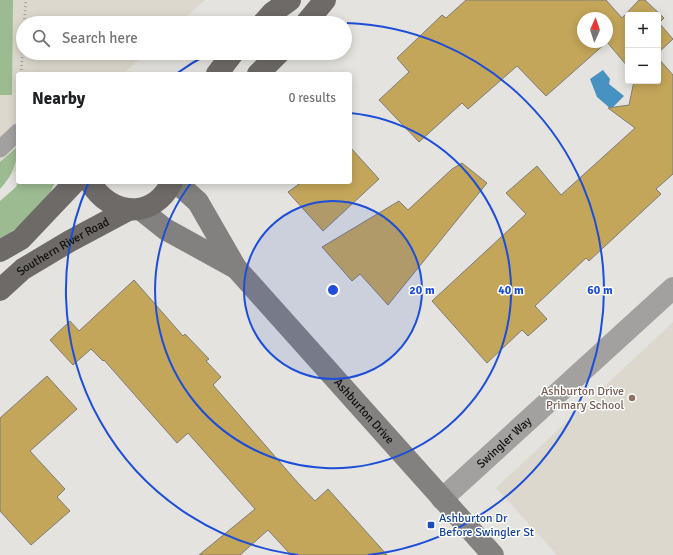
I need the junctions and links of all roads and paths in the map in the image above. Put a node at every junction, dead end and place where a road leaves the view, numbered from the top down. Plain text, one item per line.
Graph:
1 (26, 0) edge
2 (290, 0) edge
3 (325, 0) edge
4 (25, 16) edge
5 (269, 16) edge
6 (312, 16) edge
7 (22, 60) edge
8 (228, 60) edge
9 (272, 60) edge
10 (21, 72) edge
11 (219, 72) edge
12 (260, 72) edge
13 (16, 134) edge
14 (0, 149) edge
15 (73, 184) edge
16 (91, 184) edge
17 (170, 184) edge
18 (178, 184) edge
19 (135, 209) junction
20 (0, 251) edge
21 (236, 268) junction
22 (673, 288) edge
23 (0, 290) edge
24 (442, 499) junction
25 (493, 555) edge

1 - 4 path
2 - 5 main road
3 - 6 main road
7 - 10 path
8 - 11 main road
9 - 12 main road
13 - 14 lane
15 - 20 main road
16 - 19 main road
17 - 19 main road, Southern River Road
18 - 21 main road, Ashburton Drive
19 - 21 main road, Ashburton Drive
19 - 23 main road, Southern River Road
21 - 24 main road, Ashburton Drive
22 - 24 street, Swingler Way
24 - 25 main road, Ashburton Drive

